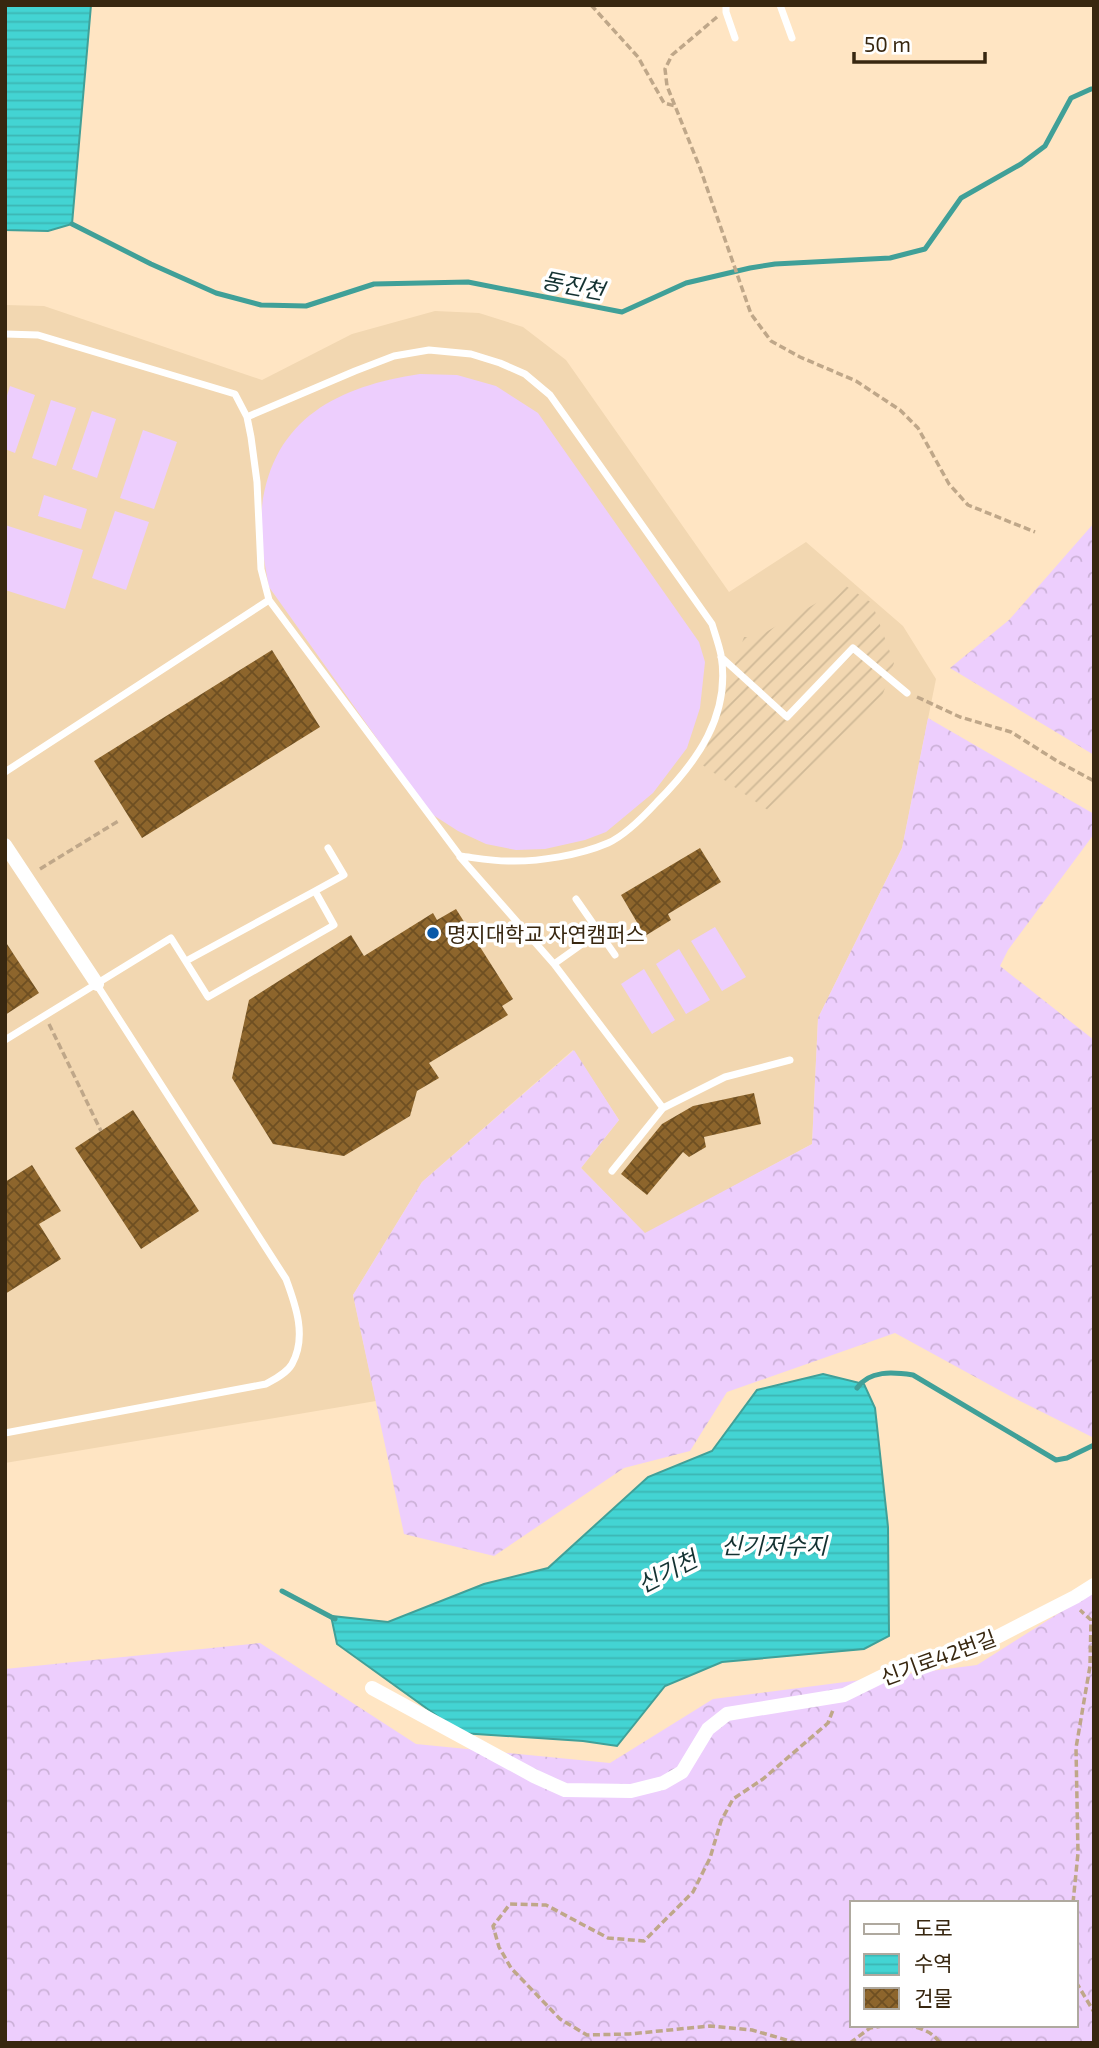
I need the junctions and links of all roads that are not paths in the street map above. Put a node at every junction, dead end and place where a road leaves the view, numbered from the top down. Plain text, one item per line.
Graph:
1 (780, 5) edge
2 (726, 9) edge
3 (736, 38) dead end
4 (792, 38) dead end
5 (5, 334) edge
6 (247, 417) junction
7 (269, 600) junction
8 (721, 657) junction
9 (907, 692) road end
10 (5, 772) edge
11 (5, 845) edge
12 (328, 848) dead end
13 (460, 856) junction
14 (315, 891) junction
15 (576, 899) dead end
16 (599, 932) junction
17 (615, 955) dead end
18 (186, 961) junction
19 (554, 964) junction
20 (97, 984) junction
21 (5, 1040) edge
22 (790, 1060) dead end
23 (663, 1108) junction
24 (612, 1171) dead end
25 (5, 1433) edge
26 (1094, 1585) edge
27 (372, 1688) dead end

1 - 4 lane
2 - 3 lane
5 - 6 lane
6 - 7 lane
6 - 8 lane
7 - 10 lane
7 - 13 lane
8 - 9 lane
8 - 13 lane
11 - 20 street
12 - 14 lane
13 - 19 lane
14 - 18 lane
14 - 18 lane
15 - 16 lane
16 - 17 lane
16 - 19 lane
18 - 20 lane
19 - 23 lane
20 - 21 lane
20 - 25 lane
22 - 23 lane
23 - 24 lane
26 - 27 street, 신기로42번길

